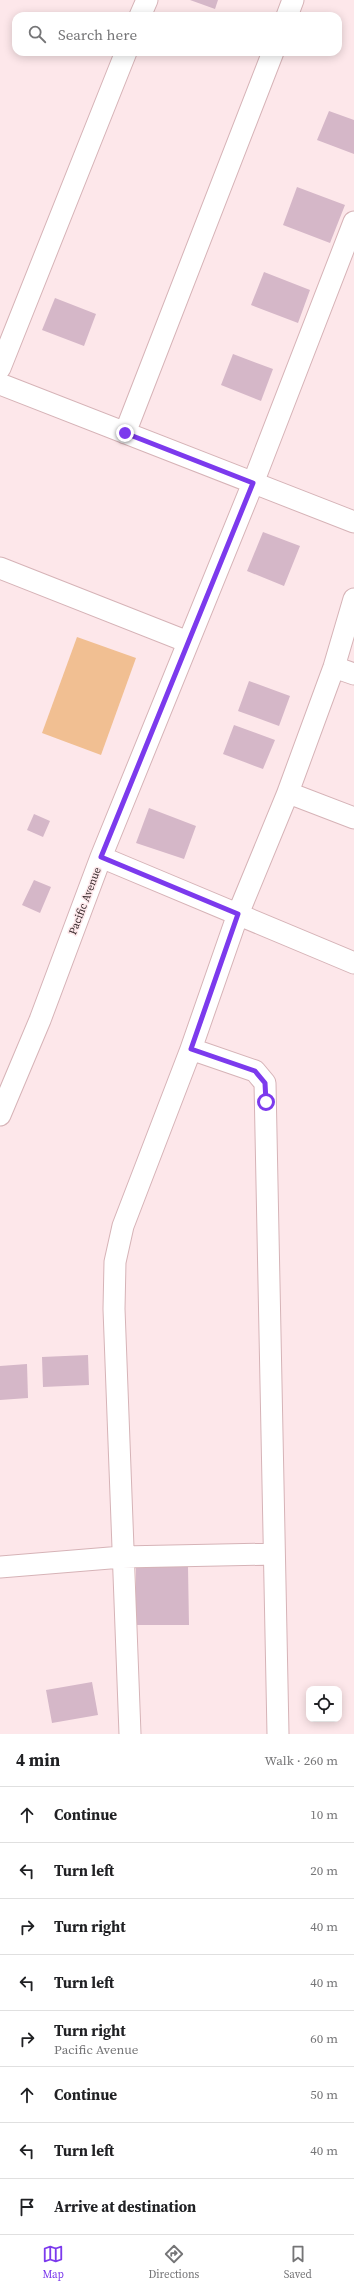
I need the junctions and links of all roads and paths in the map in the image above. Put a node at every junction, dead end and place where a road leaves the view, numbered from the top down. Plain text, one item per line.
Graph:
1 (146, 0) edge
2 (293, 0) edge
3 (142, 12) edge
4 (288, 12) edge
5 (124, 56) edge
6 (271, 56) edge
7 (354, 222) edge
8 (0, 368) edge
9 (0, 384) edge
10 (125, 433) junction
11 (253, 483) junction
12 (354, 522) edge
13 (0, 568) edge
14 (354, 599) edge
15 (188, 642) junction
16 (334, 667) junction
17 (354, 674) edge
18 (287, 796) junction
19 (354, 818) edge
20 (101, 857) junction
21 (238, 914) junction
22 (354, 963) edge
23 (191, 1049) junction
24 (0, 1115) edge
25 (274, 1554) junction
26 (122, 1557) junction
27 (0, 1567) edge
28 (130, 1734) edge
29 (278, 1734) edge

1 - 3 street
2 - 4 street
5 - 8 street
6 - 10 street
7 - 11 street, Pacific Avenue
9 - 10 street
10 - 11 street
11 - 12 street
11 - 15 street, Pacific Avenue
13 - 15 street
14 - 16 street
15 - 20 street, Pacific Avenue
16 - 17 street
16 - 18 street
18 - 19 street
18 - 21 street
20 - 21 street
20 - 24 street, Pacific Avenue
21 - 22 street
21 - 23 street
23 - 25 street
23 - 26 street
25 - 26 street
25 - 29 street
26 - 27 street
26 - 28 street

